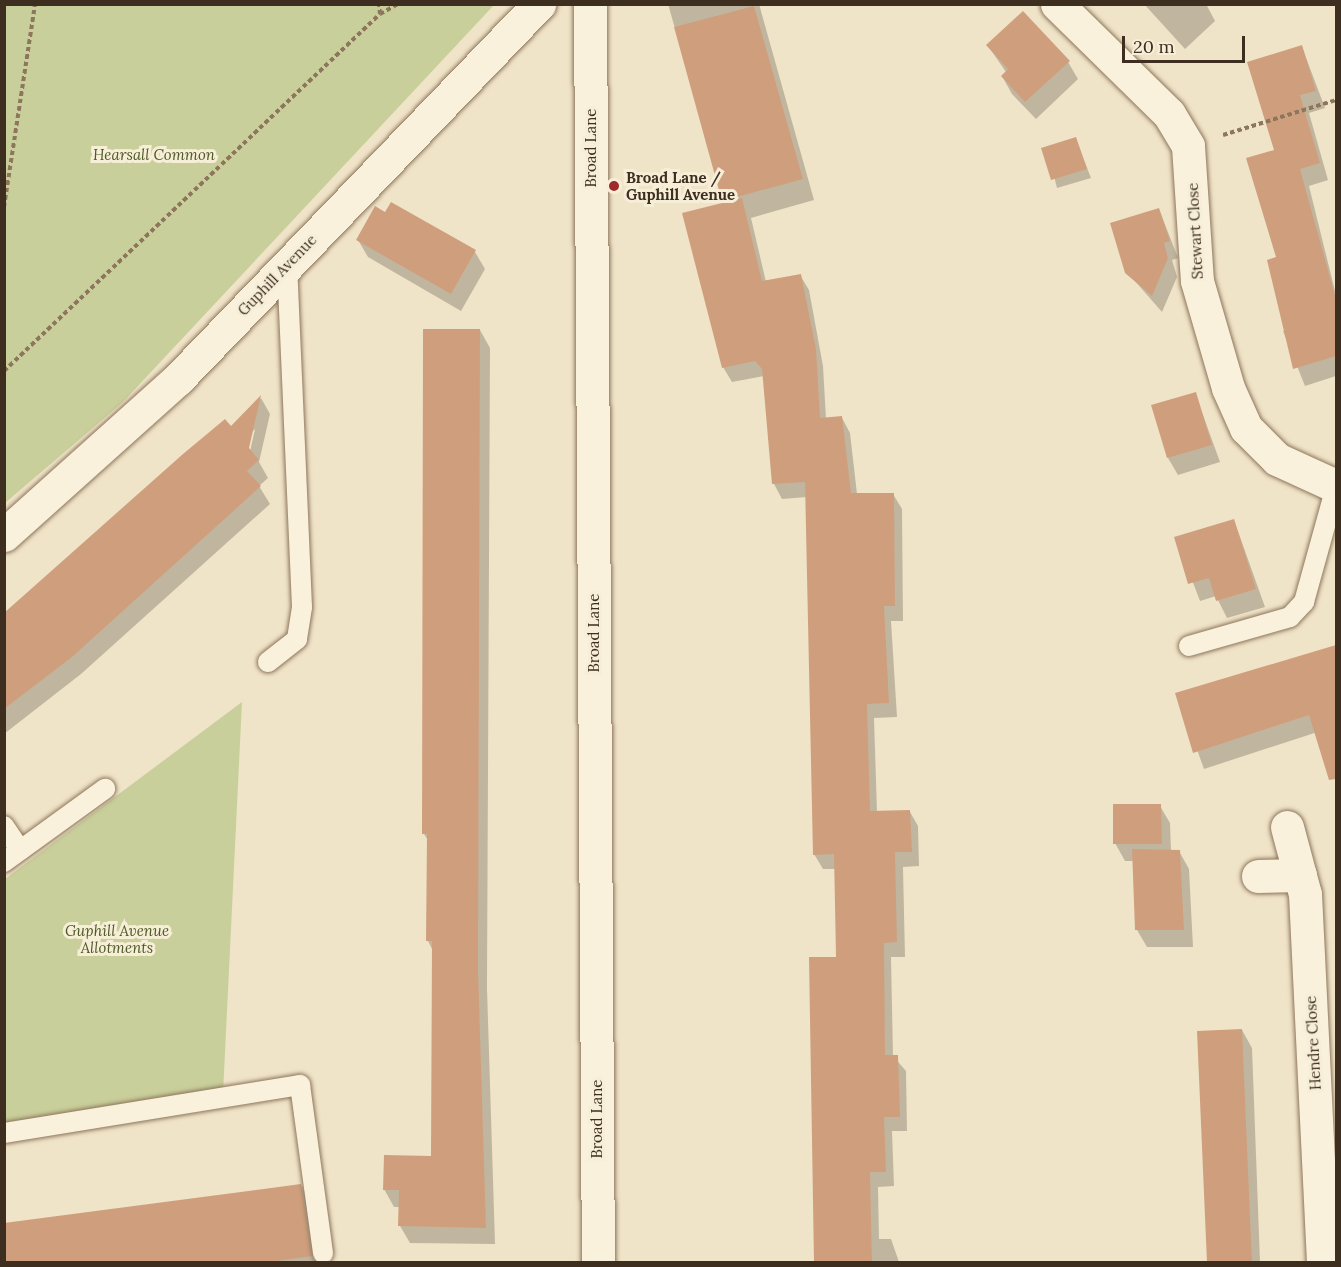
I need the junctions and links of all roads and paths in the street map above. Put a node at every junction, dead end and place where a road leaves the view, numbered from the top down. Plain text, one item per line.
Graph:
1 (35, 4) edge
2 (379, 4) edge
3 (398, 4) edge
4 (539, 4) edge
5 (590, 4) edge
6 (1057, 4) edge
7 (380, 14) junction
8 (1336, 100) edge
9 (1188, 146) junction
10 (4, 207) edge
11 (287, 264) junction
12 (4, 371) edge
13 (1336, 487) edge
14 (4, 535) edge
15 (1189, 646) dead end
16 (268, 662) dead end
17 (105, 789) dead end
18 (4, 826) edge
19 (1287, 828) dead end
20 (20, 850) junction
21 (4, 862) edge
22 (1300, 875) junction
23 (1258, 876) dead end
24 (4, 1133) edge
25 (1329, 1212) edge
26 (323, 1253) dead end
27 (598, 1263) edge
28 (1323, 1263) edge

1 - 10 path
2 - 7 path
3 - 7 path
4 - 11 street, Guphill Avenue
5 - 27 street, Broad Lane
6 - 9 street, Stewart Close
7 - 12 path
8 - 9 path
9 - 13 street, Stewart Close
11 - 14 street, Guphill Avenue
11 - 16 lane
13 - 15 lane
17 - 20 lane
18 - 20 lane
19 - 22 street, Hendre Close
20 - 21 lane
22 - 23 street
22 - 25 street, Hendre Close
24 - 26 lane
25 - 28 street, Hendre Close

